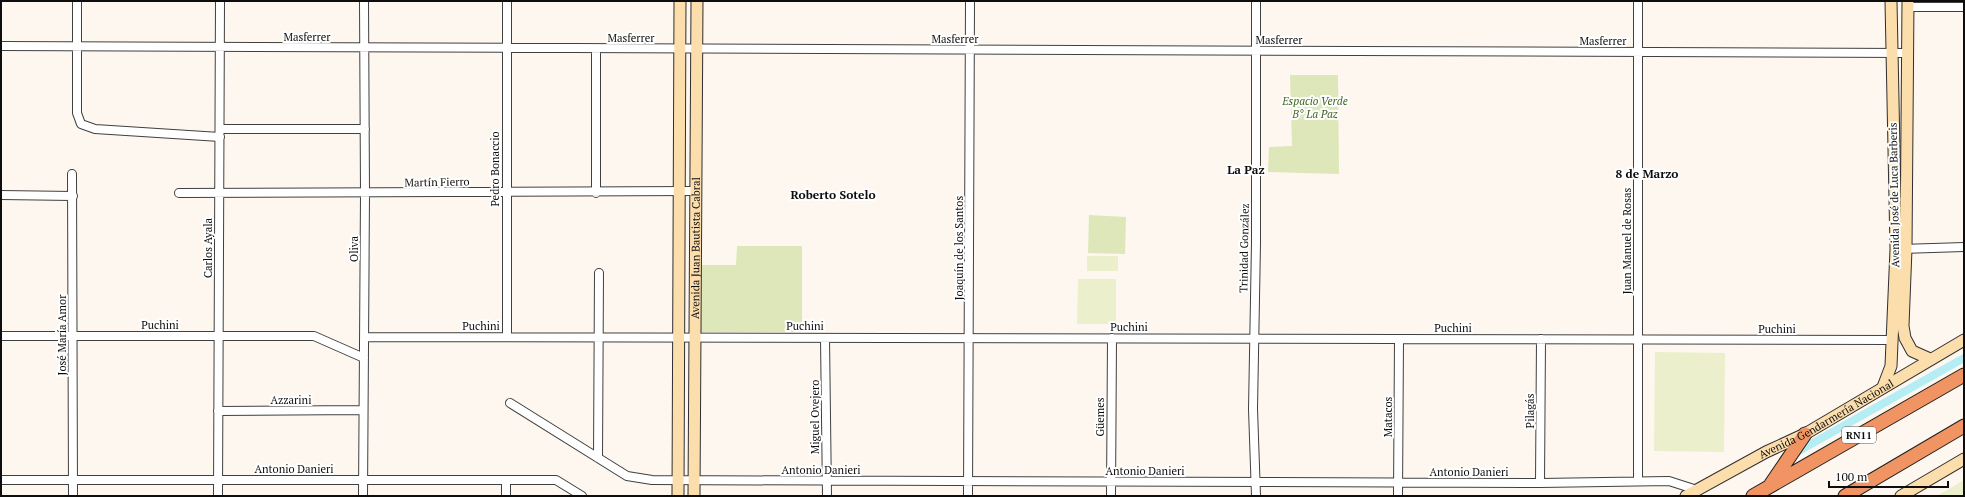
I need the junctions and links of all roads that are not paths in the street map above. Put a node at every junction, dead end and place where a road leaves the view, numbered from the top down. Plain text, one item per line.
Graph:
1 (77, 1) edge
2 (220, 1) edge
3 (364, 1) edge
4 (507, 1) edge
5 (680, 1) edge
6 (697, 1) edge
7 (970, 1) edge
8 (1256, 1) edge
9 (1638, 1) edge
10 (1891, 1) edge
11 (1908, 4) edge
12 (1964, 7) edge
13 (1, 46) edge
14 (77, 47) junction
15 (220, 48) junction
16 (365, 48) junction
17 (507, 49) junction
18 (596, 49) junction
19 (680, 49) junction
20 (698, 49) junction
21 (970, 50) junction
22 (1256, 51) junction
23 (1638, 52) junction
24 (1891, 53) junction
25 (1908, 53) junction
26 (365, 129) junction
27 (220, 133) junction
28 (72, 174) dead end
29 (696, 191) junction
30 (506, 192) junction
31 (679, 192) junction
32 (179, 193) dead end
33 (596, 193) junction
34 (219, 194) junction
35 (365, 194) junction
36 (1, 195) edge
37 (73, 196) junction
38 (1964, 247) edge
39 (1901, 249) junction
40 (599, 273) dead end
41 (1, 336) edge
42 (73, 336) junction
43 (219, 336) junction
44 (365, 336) junction
45 (507, 337) junction
46 (598, 337) junction
47 (679, 337) junction
48 (694, 337) junction
49 (825, 338) junction
50 (969, 338) junction
51 (1112, 338) junction
52 (1254, 339) junction
53 (1399, 339) junction
54 (1541, 339) junction
55 (1638, 339) junction
56 (1893, 340) junction
57 (1964, 340) edge
58 (364, 358) junction
59 (1930, 359) junction
60 (1964, 375) edge
61 (1883, 386) junction
62 (510, 403) dead end
63 (363, 410) junction
64 (218, 412) junction
65 (1964, 426) edge
66 (1805, 434) junction
67 (598, 458) junction
68 (1964, 459) edge
69 (1, 480) edge
70 (73, 480) junction
71 (218, 480) junction
72 (363, 480) junction
73 (506, 480) junction
74 (679, 480) junction
75 (694, 480) junction
76 (826, 481) junction
77 (968, 481) junction
78 (1638, 481) junction
79 (1111, 482) junction
80 (1256, 482) junction
81 (1398, 482) junction
82 (1540, 483) junction
83 (1769, 487) junction
84 (1697, 490) junction
85 (1916, 491) edge
86 (73, 496) edge
87 (218, 496) edge
88 (363, 496) edge
89 (506, 496) edge
90 (582, 496) edge
91 (678, 496) edge
92 (694, 496) edge
93 (827, 496) edge
94 (968, 496) edge
95 (1111, 496) edge
96 (1256, 496) edge
97 (1398, 496) edge
98 (1686, 496) edge
99 (1753, 496) edge
100 (1845, 496) edge
101 (1901, 496) edge

1 - 14 street
2 - 15 street, Carlos Ayala
3 - 16 street, Oliva
4 - 17 street, Pedro Bonaccio
5 - 19 main road, Avenida Juan Bautista Cabral
6 - 20 main road, Avenida Juan Bautista Cabral
7 - 21 street, Joaquín de los Santos
8 - 22 street, Trinidad González
9 - 23 street, Juan Manuel de Rosas
10 - 24 main road, Avenida José de Luca Barberis
11 - 12 street
11 - 25 main road, Avenida José de Luca Barberis
13 - 14 street, Masferrer
14 - 15 street, Masferrer
14 - 27 street
15 - 16 street, Masferrer
15 - 27 street, Carlos Ayala
16 - 17 street, Masferrer
16 - 26 street, Oliva
17 - 18 street, Masferrer
17 - 30 street, Pedro Bonaccio
18 - 19 street, Masferrer
18 - 33 street
19 - 20 street, Masferrer
19 - 31 main road, Avenida Juan Bautista Cabral
20 - 21 street, Masferrer
20 - 29 main road, Avenida Juan Bautista Cabral
21 - 22 street, Masferrer
21 - 50 street, Joaquín de los Santos
22 - 23 street, Masferrer
22 - 52 street, Trinidad González
23 - 24 street, Masferrer
23 - 55 street, Juan Manuel de Rosas
24 - 25 street, Masferrer
24 - 39 main road, Avenida José de Luca Barberis
25 - 39 main road, Avenida José de Luca Barberis
26 - 27 street
26 - 35 street, Oliva
27 - 34 street, Carlos Ayala
28 - 37 street, José María Amor
29 - 31 street, Martín Fierro
29 - 48 main road, Avenida Juan Bautista Cabral
30 - 33 street, Martín Fierro
30 - 35 street, Martín Fierro
30 - 45 street, Pedro Bonaccio
31 - 33 street, Martín Fierro
31 - 47 main road, Avenida Juan Bautista Cabral
32 - 34 street, Martín Fierro
34 - 35 street, Martín Fierro
34 - 43 street, Carlos Ayala
35 - 44 street, Oliva
36 - 37 street
37 - 42 street, José María Amor
38 - 39 street
39 - 56 main road, Avenida José de Luca Barberis
39 - 59 main road, Avenida José de Luca Barberis
40 - 46 street
41 - 42 street, Puchini
42 - 43 street, Puchini
42 - 70 street, José María Amor
43 - 58 street, Puchini
43 - 64 street, Carlos Ayala
44 - 45 street, Puchini
44 - 58 street, Oliva
45 - 46 street, Puchini
46 - 47 street, Puchini
46 - 67 street
47 - 48 street, Puchini
47 - 74 main road, Avenida Juan Bautista Cabral
48 - 49 street, Puchini
48 - 75 main road, Avenida Juan Bautista Cabral
49 - 50 street, Puchini
49 - 76 street, Miguel Ovejero
50 - 51 street, Puchini
50 - 77 street, Joaquín de los Santos
51 - 52 street, Puchini
51 - 79 street, Güemes
52 - 53 street, Puchini
52 - 80 street, Trinidad González
53 - 54 street, Puchini
53 - 81 street, Matacos
54 - 55 street, Puchini
54 - 82 street, Pilagás
55 - 56 street, Puchini
55 - 78 street, Juan Manuel de Rosas
56 - 61 main road, Avenida José de Luca Barberis
57 - 59 main road, Avenida Gendarmería Nacional
58 - 63 street, Oliva
59 - 61 main road, Avenida Gendarmería Nacional
60 - 83 highway, RN11
61 - 66 main road, Avenida Gendarmería Nacional
62 - 67 street, Antonio Danieri
63 - 64 street, Azzarini
63 - 72 street, Oliva
64 - 71 street, Carlos Ayala
65 - 100 highway
66 - 83 highway
66 - 84 main road, Avenida Gendarmería Nacional
67 - 74 street, Antonio Danieri
68 - 85 main road
69 - 70 street, Antonio Danieri
70 - 71 street, Antonio Danieri
70 - 86 street, José María Amor
71 - 72 street, Antonio Danieri
71 - 87 street, Carlos Ayala
72 - 73 street, Antonio Danieri
72 - 88 street, Oliva
73 - 89 street
73 - 90 street, Antonio Danieri
74 - 75 street, Antonio Danieri
74 - 91 main road, Avenida Juan Bautista Cabral
75 - 76 street, Antonio Danieri
75 - 92 main road, Avenida Juan Bautista Cabral
76 - 77 street, Antonio Danieri
76 - 93 street, Miguel Ovejero
77 - 79 street, Antonio Danieri
77 - 94 street, Joaquín de los Santos
78 - 82 street, Antonio Danieri
78 - 84 street, Antonio Danieri
79 - 80 street, Antonio Danieri
79 - 95 street, Güemes
80 - 81 street, Antonio Danieri
80 - 96 street, Trinidad González
81 - 82 street, Antonio Danieri
81 - 97 street, Matacos
83 - 99 highway, RN11
84 - 98 main road, Avenida Gendarmería Nacional
85 - 101 main road

